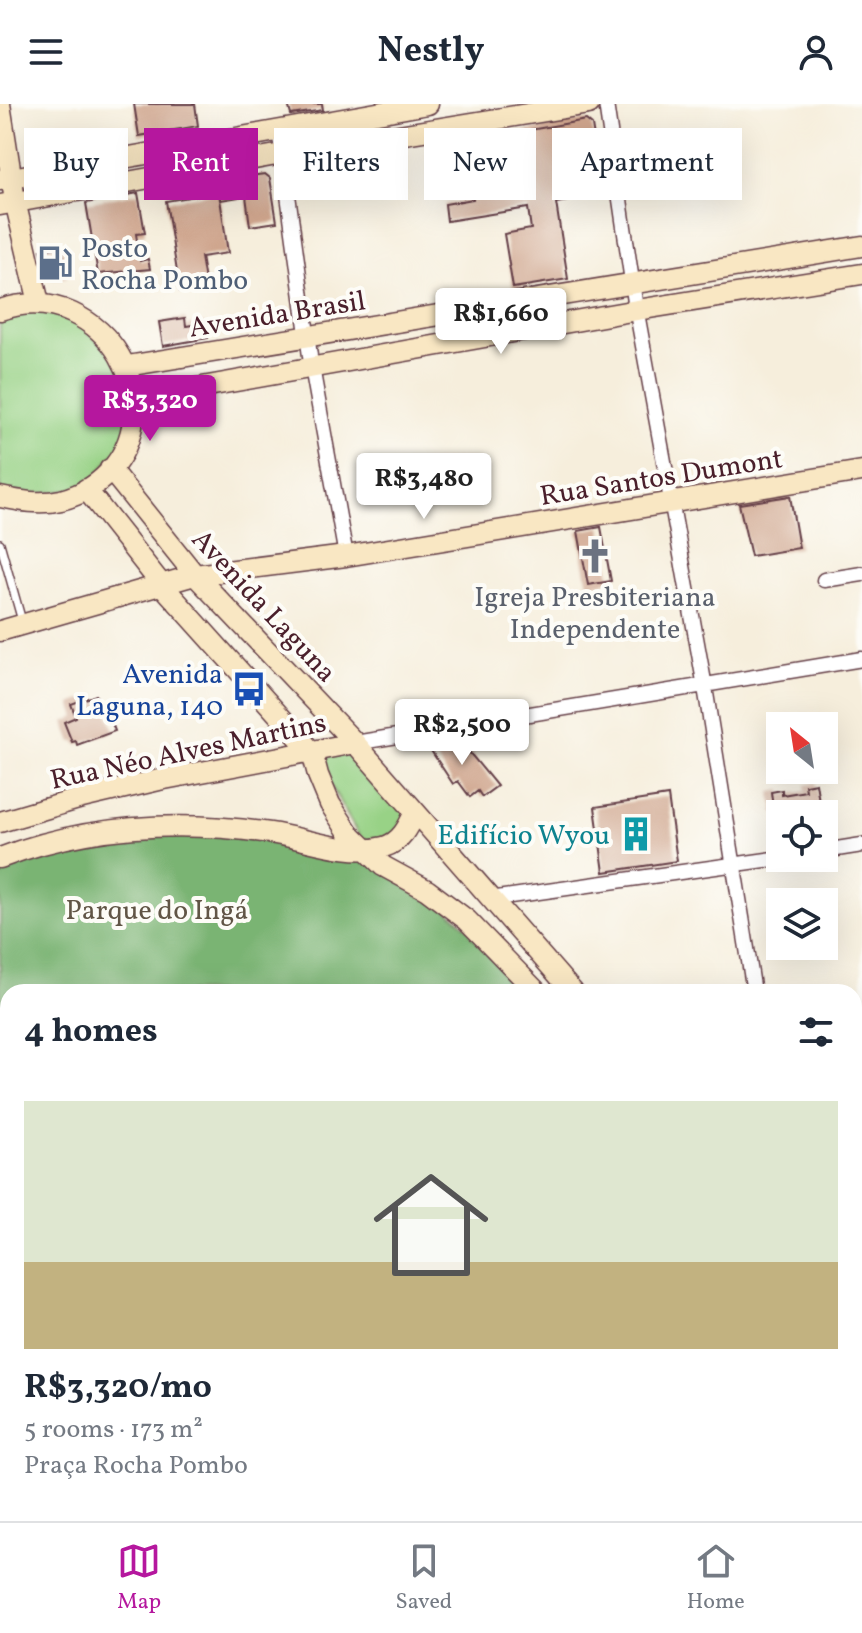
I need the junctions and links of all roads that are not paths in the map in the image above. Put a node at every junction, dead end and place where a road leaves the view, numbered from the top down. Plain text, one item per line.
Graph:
1 (0, 104) edge
2 (428, 104) edge
3 (589, 104) edge
4 (606, 104) edge
5 (285, 128) edge
6 (274, 130) edge
7 (408, 133) edge
8 (274, 155) edge
9 (6, 178) edge
10 (288, 200) edge
11 (8, 203) edge
12 (862, 246) edge
13 (862, 274) edge
14 (633, 283) junction
15 (39, 303) junction
16 (1, 305) edge
17 (637, 310) junction
18 (307, 337) junction
19 (127, 366) junction
20 (311, 366) junction
21 (134, 399) junction
22 (110, 469) junction
23 (862, 471) edge
24 (86, 489) junction
25 (0, 497) edge
26 (672, 503) junction
27 (0, 543) edge
28 (346, 556) junction
29 (862, 574) edge
30 (195, 575) junction
31 (824, 580) dead end
32 (161, 584) junction
33 (23, 623) junction
34 (0, 631) edge
35 (862, 659) edge
36 (705, 687) junction
37 (355, 743) junction
38 (312, 752) junction
39 (415, 812) junction
40 (0, 822) edge
41 (862, 845) edge
42 (366, 849) junction
43 (838, 849) edge
44 (0, 858) edge
45 (766, 860) edge
46 (733, 866) junction
47 (490, 899) junction
48 (529, 984) edge
49 (566, 984) edge
50 (753, 984) edge

1 - 9 main road
2 - 5 main road
3 - 7 main road
4 - 14 street
6 - 9 main road
8 - 11 main road
9 - 11 main road
10 - 18 street
11 - 15 main road
12 - 14 main road, Avenida Brasil
13 - 17 main road, Avenida Brasil
14 - 17 street
14 - 18 main road, Avenida Brasil
15 - 16 main road
15 - 19 main road
17 - 20 main road, Avenida Brasil
17 - 26 street
18 - 19 main road, Avenida Brasil
18 - 20 street
19 - 21 main road
20 - 21 main road, Avenida Brasil
20 - 28 street
21 - 22 main road
22 - 24 main road
22 - 30 main road, Avenida Laguna
23 - 26 main road, Rua Santos Dumont
24 - 25 main road
24 - 32 main road
26 - 28 main road, Rua Santos Dumont
26 - 36 street
27 - 33 lane
28 - 30 main road, Rua Santos Dumont
29 - 31 street
30 - 32 main road, Rua Santos Dumont
30 - 37 main road, Avenida Laguna
32 - 33 main road, Rua Santos Dumont
32 - 38 main road
33 - 34 main road, Rua Santos Dumont
35 - 36 street, Rua Néo Alves Martins
36 - 37 street, Rua Néo Alves Martins
36 - 46 street
37 - 38 main road, Rua Néo Alves Martins
37 - 39 main road, Avenida Laguna
38 - 40 main road, Rua Néo Alves Martins
38 - 42 main road
39 - 42 main road
39 - 47 main road, Avenida Laguna
41 - 43 street
42 - 44 main road
42 - 48 main road
45 - 46 street
46 - 47 street
46 - 50 street
47 - 49 main road, Avenida Laguna

